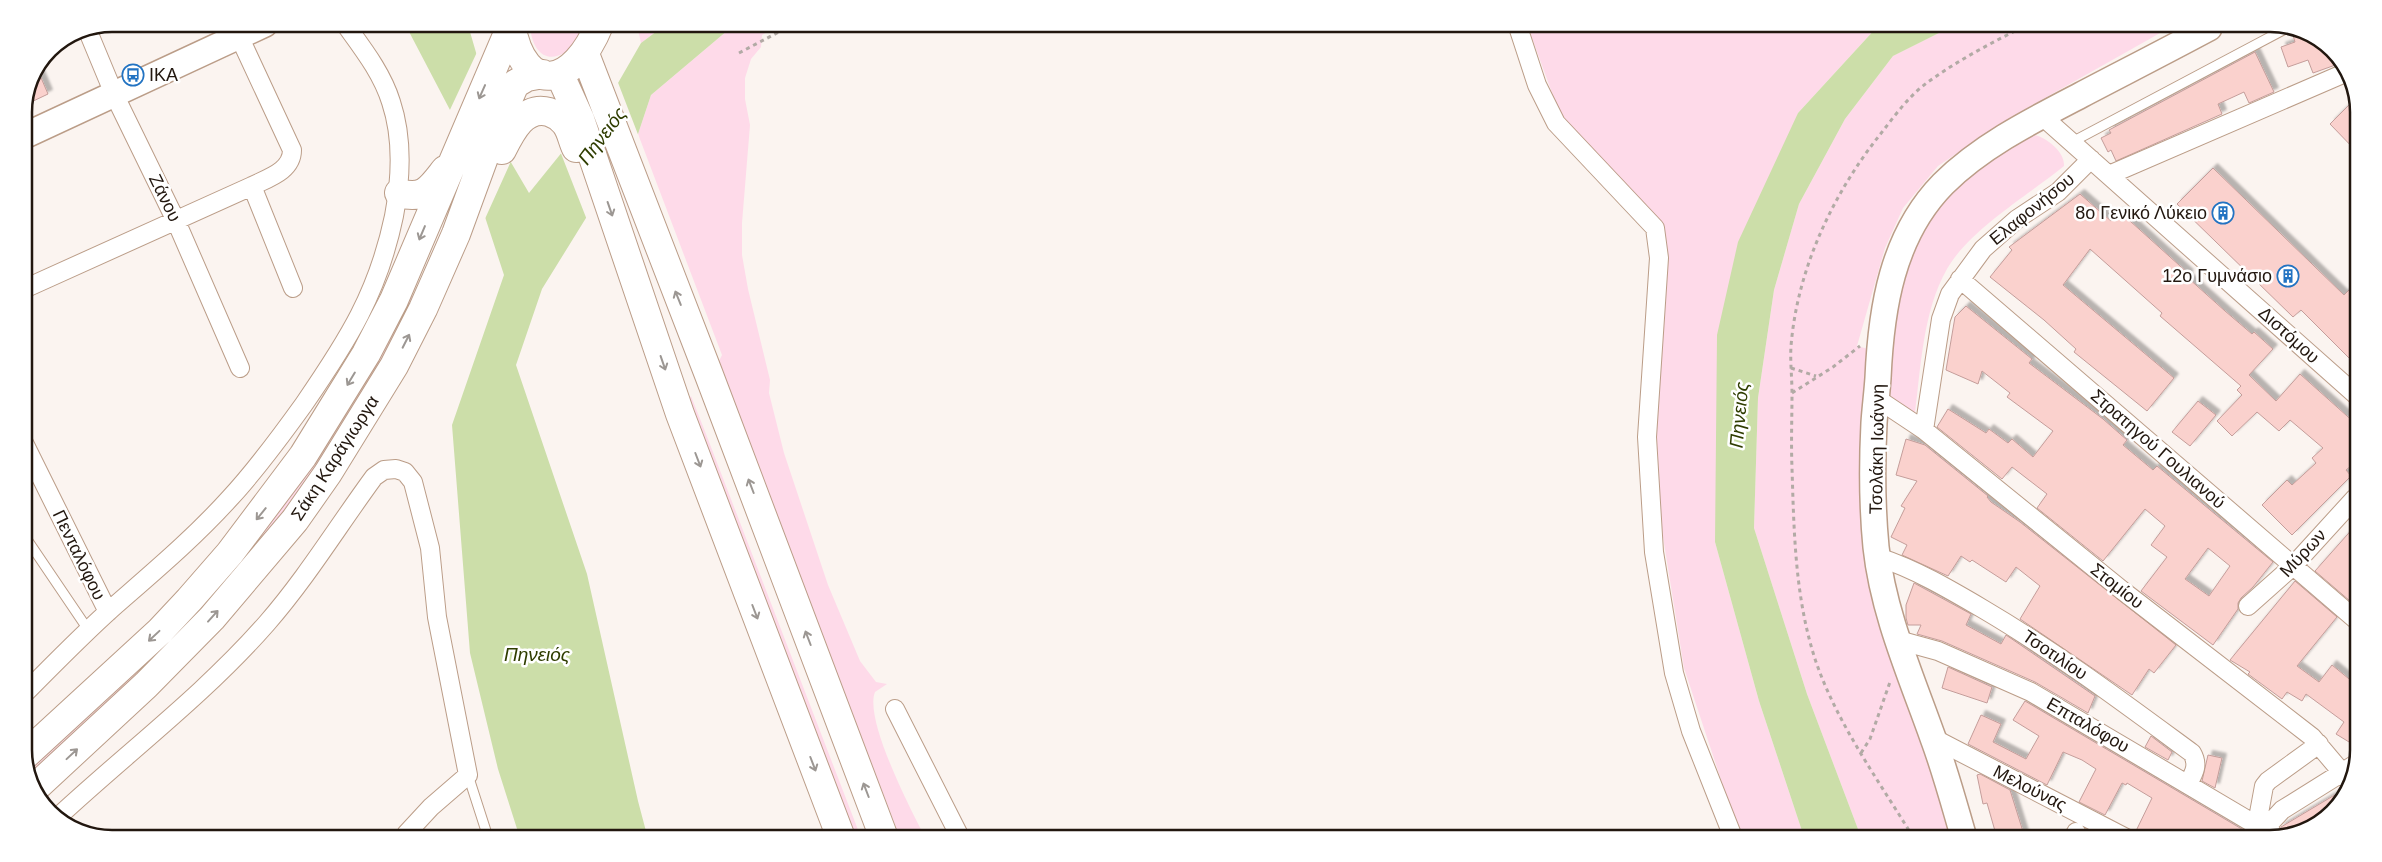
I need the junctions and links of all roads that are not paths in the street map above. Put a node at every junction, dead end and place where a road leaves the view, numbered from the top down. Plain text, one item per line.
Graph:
1 (245, 32) edge
2 (252, 32) edge
3 (351, 32) edge
4 (596, 32) edge
5 (1520, 32) edge
6 (2201, 32) edge
7 (508, 33) edge
8 (2278, 33) edge
9 (90, 36) edge
10 (585, 54) junction
11 (2339, 74) edge
12 (552, 75) junction
13 (114, 94) junction
14 (2042, 116) junction
15 (571, 118) junction
16 (32, 132) edge
17 (2072, 142) junction
18 (2091, 159) junction
19 (2109, 175) junction
20 (440, 183) junction
21 (252, 186) junction
22 (473, 190) junction
23 (399, 193) junction
24 (176, 221) junction
25 (1960, 279) junction
26 (32, 285) edge
27 (294, 288) dead end
28 (240, 368) dead end
29 (2349, 389) edge
30 (1876, 398) junction
31 (1924, 430) junction
32 (33, 460) edge
33 (2350, 505) edge
34 (33, 548) edge
35 (1878, 557) junction
36 (2293, 566) junction
37 (2248, 606) dead end
38 (108, 612) junction
39 (2350, 615) edge
40 (89, 631) junction
41 (1898, 640) junction
42 (33, 685) edge
43 (896, 709) dead end
44 (1933, 738) junction
45 (2319, 744) junction
46 (33, 748) edge
47 (2346, 770) edge
48 (468, 775) junction
49 (2345, 775) edge
50 (40, 783) edge
51 (2188, 784) junction
52 (63, 812) edge
53 (410, 830) edge
54 (486, 830) edge
55 (838, 830) edge
56 (881, 830) edge
57 (956, 830) edge
58 (1730, 830) edge
59 (1962, 830) edge
60 (2111, 830) edge
61 (2262, 830) edge
62 (2264, 830) edge
63 (2265, 830) edge

1 - 13 street
2 - 21 street
3 - 23 street
4 - 10 main road
5 - 58 street
6 - 14 street, Τσολάκη Ιωάννη
7 - 12 main road
7 -> 20 main road, Σάκη Καράγιωργα
8 - 17 lane
9 - 13 street, Ζάνου
10 - 12 main road
56 -> 10 main road
11 - 19 street
12 - 15 main road
12 - 22 main road, Σάκη Καράγιωργα
13 - 16 street
13 - 24 street, Ζάνου
14 - 17 street, Διστόμου
14 - 30 street, Τσολάκη Ιωάννη
15 - 22 main road
15 -> 55 main road
17 - 18 street, Διστόμου
18 - 19 street, Διστόμου
18 - 25 street, Ελαφονήσου
19 - 29 street, Διστόμου
20 - 23 main road
20 -> 46 main road, Σάκη Καράγιωργα
21 - 24 street
21 - 27 street
50 -> 22 main road, Σάκη Καράγιωργα
23 - 38 street
24 - 26 street
24 - 28 street, Ζάνου
25 - 31 street, Ελαφονήσου
25 - 36 street, Στρατηγού Γουλιανού
30 - 31 street, Στομίου
30 - 35 street, Τσολάκη Ιωάννη
31 - 45 street, Στομίου
32 - 38 street, Πενταλόφου
33 - 36 street, Μύρων
34 - 40 lane
35 - 41 street, Τσολάκη Ιωάννη
35 - 51 street, Τσοτιλίου
36 - 37 street, Μύρων
36 - 39 street, Στρατηγού Γουλιανού
38 - 40 street
40 - 42 street
41 - 44 street, Τσολάκη Ιωάννη
41 - 51 street, Επταλόφου
43 - 57 street
44 - 59 street, Τσολάκη Ιωάννη
44 - 60 street, Μελούνας
45 - 47 street, Στομίου
45 - 62 street
48 - 52 street
48 - 53 street
48 - 54 lane
49 - 63 street
51 - 61 street, Επταλόφου

